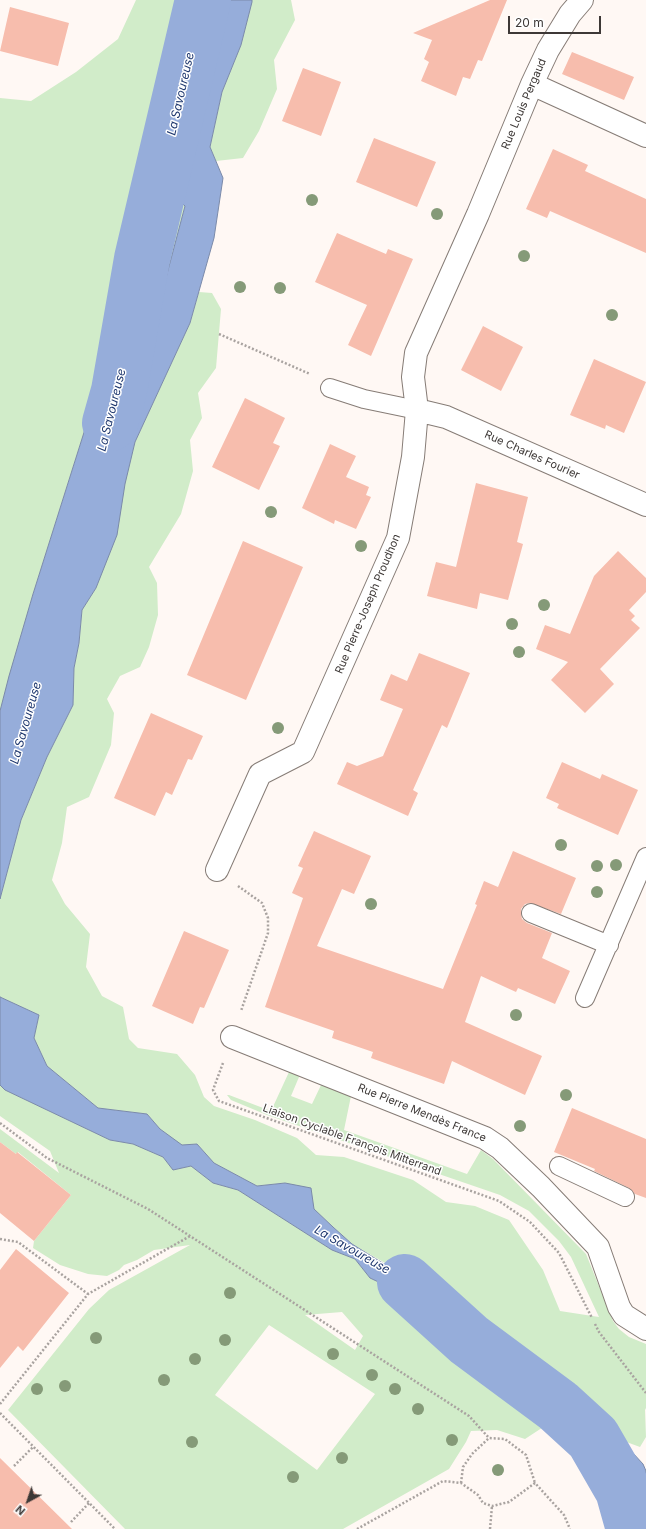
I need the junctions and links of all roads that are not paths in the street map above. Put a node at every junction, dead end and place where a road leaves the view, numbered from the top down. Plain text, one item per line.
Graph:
1 (582, 0) edge
2 (532, 84) junction
3 (646, 136) edge
4 (478, 214) joint
5 (330, 388) road end
6 (417, 410) junction
7 (646, 505) edge
8 (646, 857) edge
9 (217, 870) road end
10 (531, 913) dead end
11 (609, 946) junction
12 (586, 998) dead end
13 (232, 1037) road end
14 (541, 1187) junction
15 (625, 1197) dead end
16 (646, 1329) edge

1 - 2 street, Rue Louis Pergaud
2 - 3 street
2 - 4 street, Rue Louis Pergaud
4 - 6 street, Rue Pierre-Joseph Proudhon
5 - 6 lane
6 - 7 street, Rue Charles Fourier
6 - 9 street, Rue Pierre-Joseph Proudhon
8 - 11 lane
10 - 11 lane
11 - 12 lane
13 - 14 street, Rue Pierre Mendès France
14 - 15 lane
14 - 16 street, Rue Pierre Mendès France

